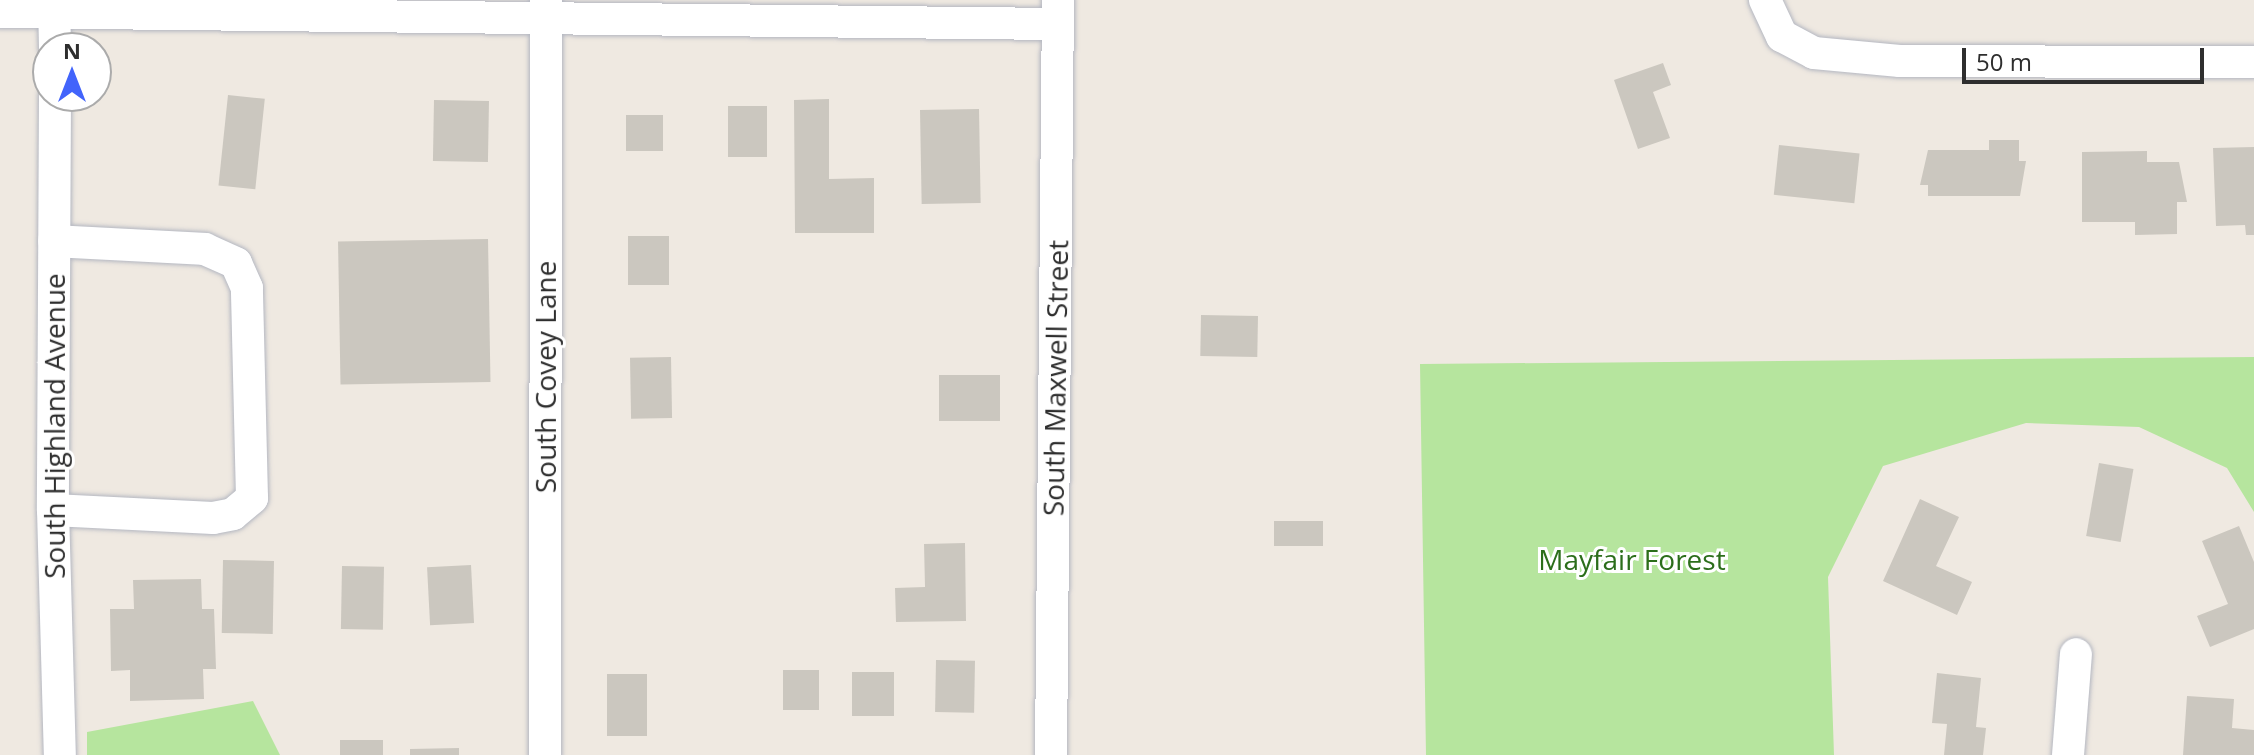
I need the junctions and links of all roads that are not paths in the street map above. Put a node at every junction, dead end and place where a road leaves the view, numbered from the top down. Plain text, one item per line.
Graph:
1 (1765, 0) edge
2 (54, 6) edge
3 (546, 9) edge
4 (0, 12) edge
5 (1058, 12) edge
6 (55, 32) edge
7 (2254, 62) edge
8 (55, 112) edge
9 (54, 241) junction
10 (53, 510) junction
11 (2076, 654) dead end
12 (60, 755) edge
13 (545, 755) edge
14 (1051, 755) edge
15 (2068, 755) edge

1 - 7 street
2 - 3 street
2 - 4 street
2 - 6 street
3 - 5 street
3 - 13 street, South Covey Lane
5 - 14 street, South Maxwell Street
8 - 9 street, South Highland Avenue
9 - 10 street, South Highland Avenue
9 - 10 street
10 - 12 street, South Highland Avenue
11 - 15 street

